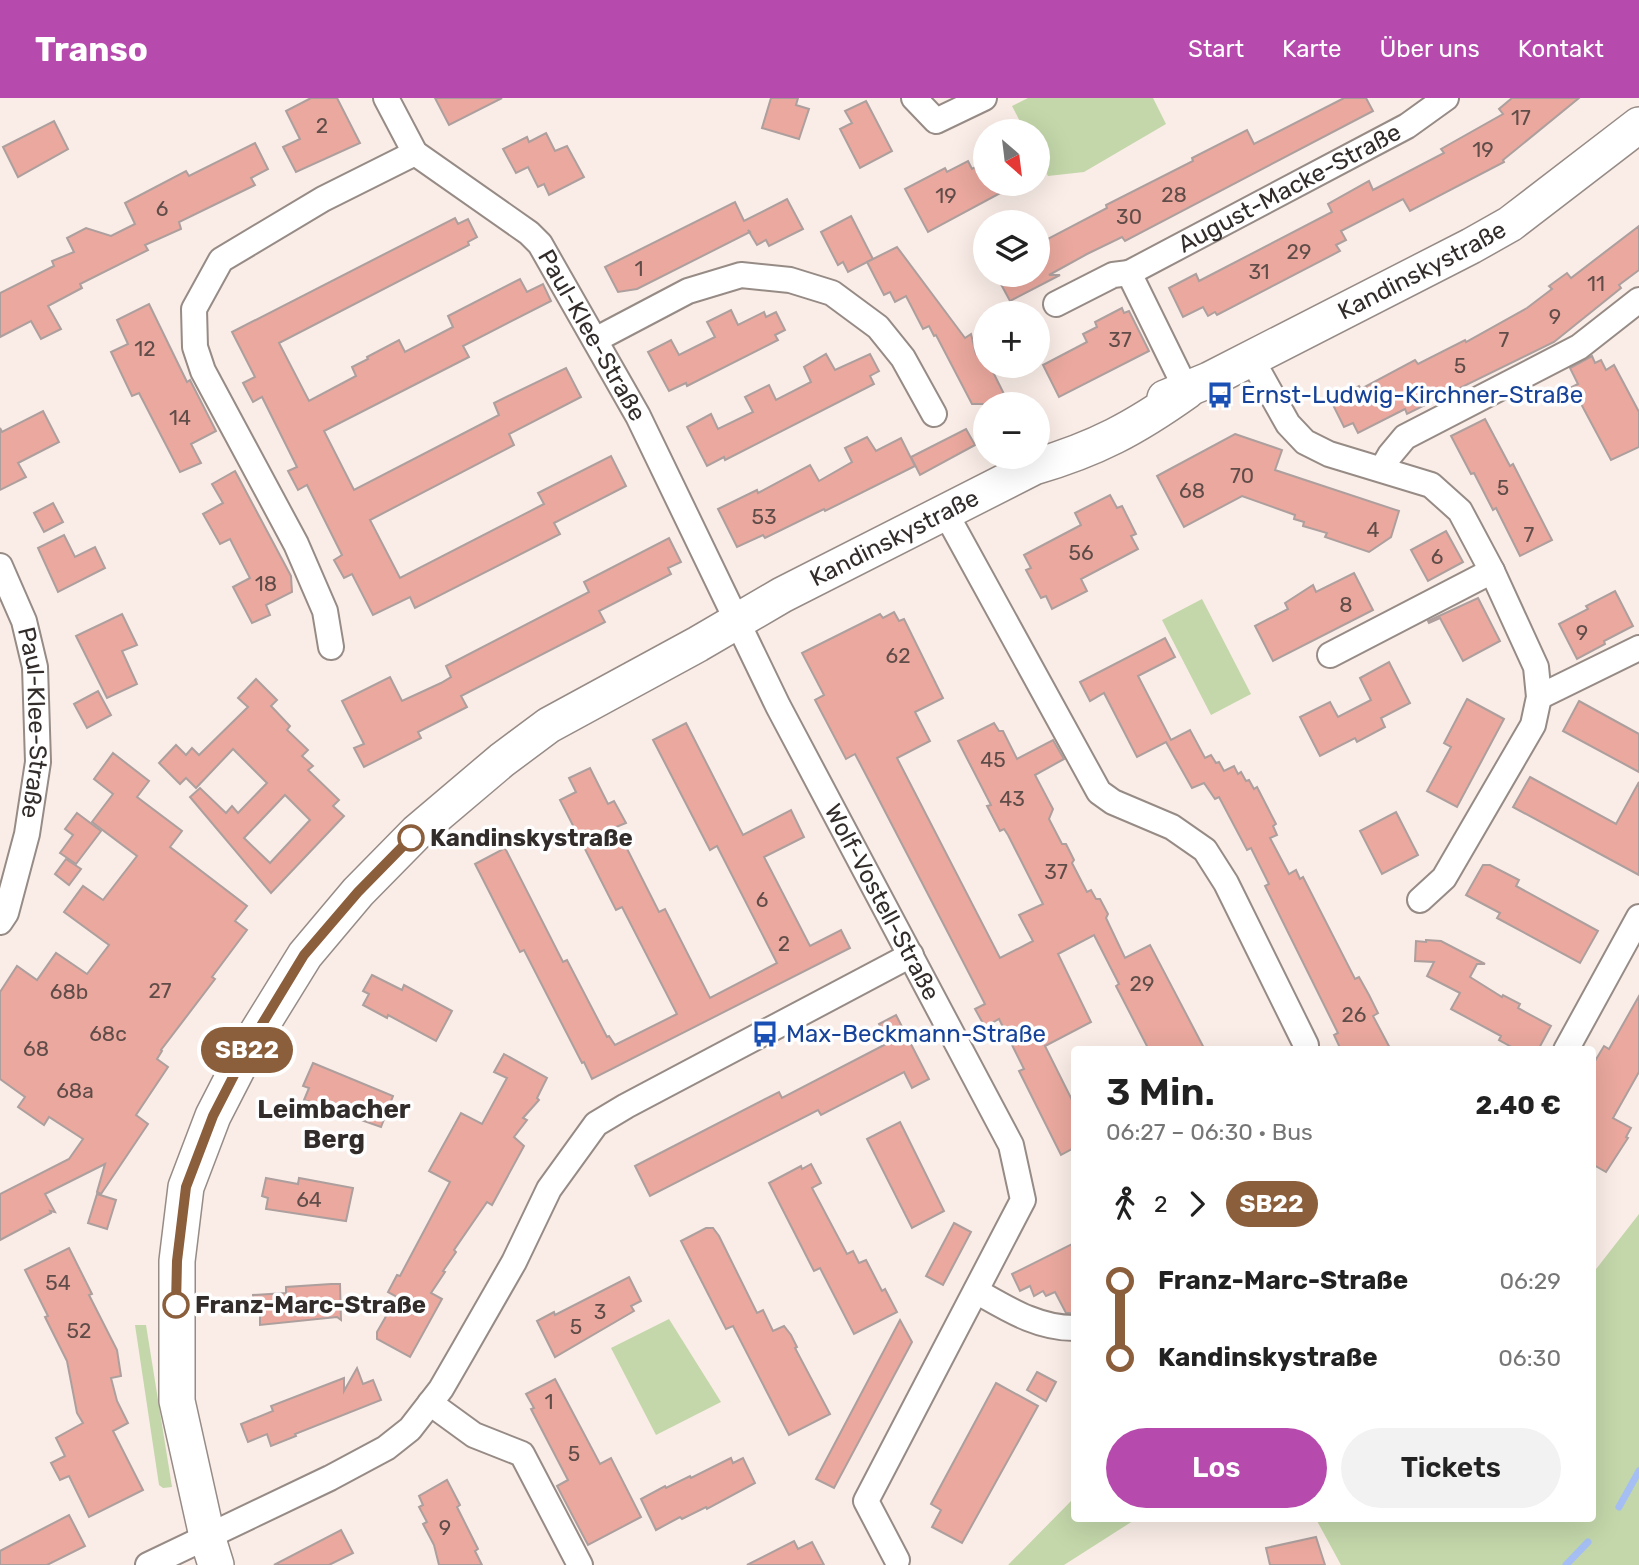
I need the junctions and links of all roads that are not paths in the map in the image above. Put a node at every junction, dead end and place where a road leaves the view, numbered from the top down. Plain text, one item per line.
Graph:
1 (386, 98) edge
2 (914, 98) edge
3 (984, 98) edge
4 (1446, 98) edge
5 (1639, 125) edge
6 (415, 153) junction
7 (1129, 274) junction
8 (1639, 300) edge
9 (1056, 304) dead end
10 (595, 340) junction
11 (1251, 358) junction
12 (1187, 391) junction
13 (934, 414) dead end
14 (1382, 469) junction
15 (945, 512) junction
16 (1492, 571) junction
17 (2, 572) edge
18 (736, 621) junction
19 (331, 647) dead end
20 (1639, 648) edge
21 (1330, 655) dead end
22 (1539, 696) junction
23 (1420, 900) dead end
24 (1639, 917) edge
25 (0, 922) edge
26 (911, 955) junction
27 (1304, 1046) edge
28 (1568, 1046) edge
29 (976, 1291) junction
30 (1071, 1328) edge
31 (430, 1403) junction
32 (211, 1551) edge
33 (897, 1560) dead end
34 (148, 1565) edge
35 (580, 1565) edge

1 - 6 street, Paul-Klee-Straße
2 - 3 street
4 - 7 street, August-Macke-Straße
5 - 11 street, Kandinskystraße
6 - 10 street, Paul-Klee-Straße
6 - 19 street
7 - 9 street, August-Macke-Straße
7 - 12 street
8 - 14 street
10 - 13 street
10 - 18 street, Paul-Klee-Straße
11 - 12 street, Kandinskystraße
11 - 14 street
12 - 15 street, Kandinskystraße
14 - 16 street
15 - 18 street, Kandinskystraße
15 - 27 street
16 - 21 street
16 - 22 street
17 - 25 street, Paul-Klee-Straße
18 - 26 street, Wolf-Vostell-Straße
18 - 32 street, Kandinskystraße
20 - 22 street
22 - 23 street
24 - 28 street
26 - 29 street, Wolf-Vostell-Straße
26 - 31 street
29 - 30 street
29 - 33 street, Wolf-Vostell-Straße
31 - 32 street
31 - 35 street
32 - 34 street

